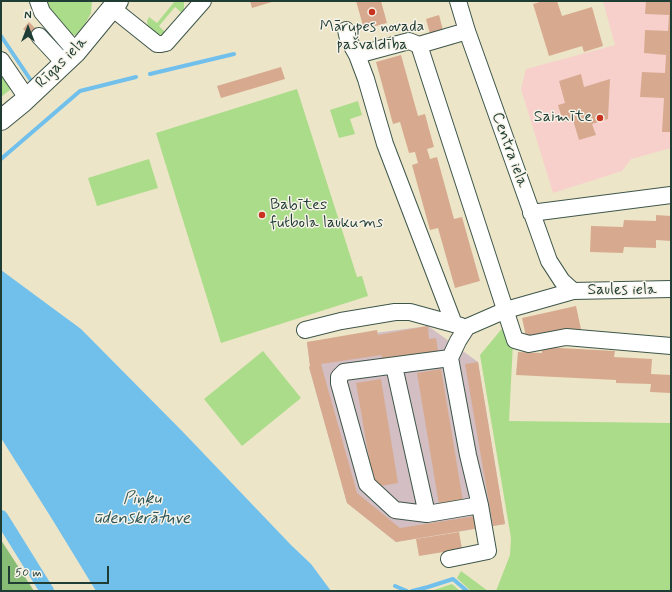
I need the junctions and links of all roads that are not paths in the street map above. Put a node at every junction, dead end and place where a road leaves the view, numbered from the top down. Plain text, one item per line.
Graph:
1 (38, 1) edge
2 (203, 1) edge
3 (458, 1) edge
4 (115, 4) edge
5 (346, 30) dead end
6 (467, 31) junction
7 (39, 36) dead end
8 (419, 45) junction
9 (357, 55) junction
10 (70, 58) junction
11 (1, 60) edge
12 (27, 98) junction
13 (1, 120) edge
14 (671, 195) edge
15 (531, 213) junction
16 (671, 289) edge
17 (573, 291) junction
18 (506, 310) junction
19 (461, 326) junction
20 (305, 330) dead end
21 (671, 346) edge
22 (450, 358) junction
23 (394, 366) junction
24 (480, 505) junction
25 (427, 514) junction
26 (449, 559) dead end

1 - 10 street
2 - 4 street
3 - 6 street, Centra iela
4 - 10 main road, Rīgas iela
5 - 9 street
6 - 8 street
6 - 15 street, Centra iela
7 - 10 street
8 - 9 street
8 - 18 street
9 - 19 street
10 - 12 main road, Rīgas iela
11 - 12 street
12 - 13 main road, Rīgas iela
14 - 15 street
15 - 17 street, Centra iela
16 - 17 street, Saules iela
17 - 18 street, Saules iela
18 - 19 street, Saules iela
18 - 21 street
19 - 20 street
19 - 22 street
22 - 23 street
22 - 24 street
23 - 25 street
23 - 25 street
24 - 25 street
24 - 26 street

